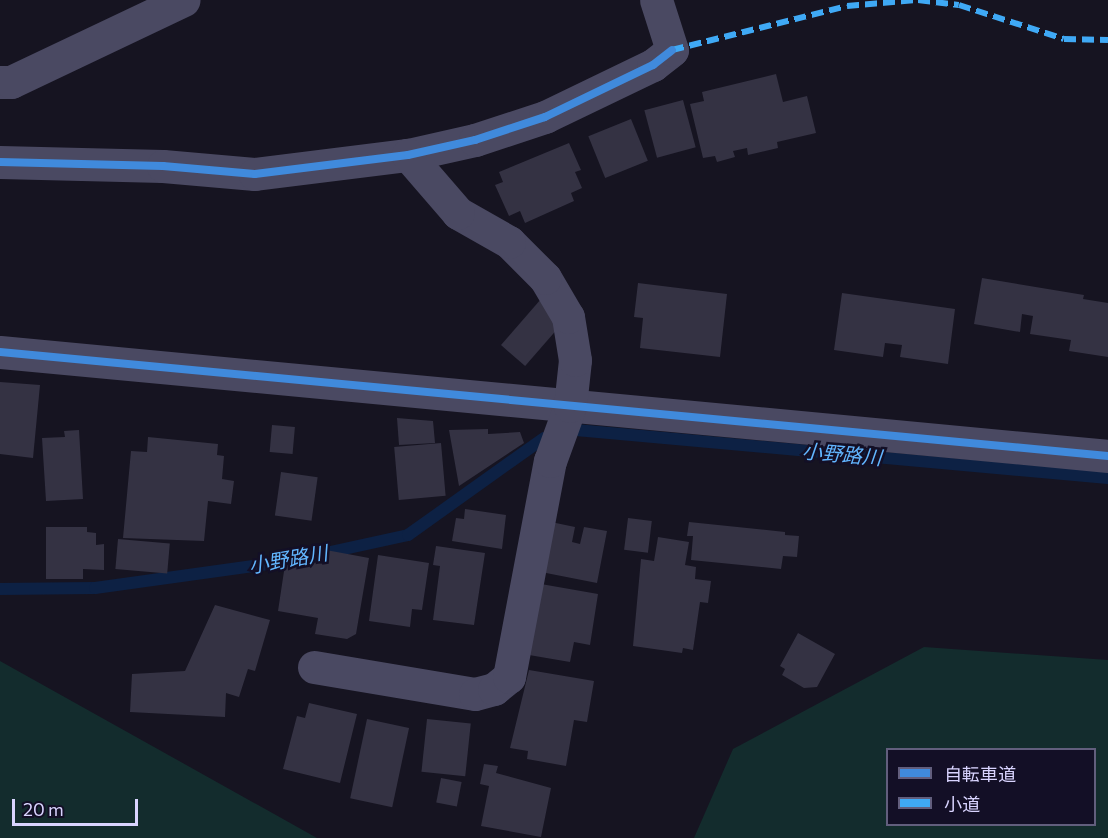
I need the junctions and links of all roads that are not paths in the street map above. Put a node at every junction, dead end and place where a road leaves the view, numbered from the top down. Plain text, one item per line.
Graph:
1 (184, 0) edge
2 (657, 0) edge
3 (0, 82) edge
4 (408, 155) junction
5 (0, 162) edge
6 (0, 352) edge
7 (570, 406) junction
8 (1108, 456) edge
9 (314, 667) dead end

1 - 3 street
2 - 4 street
4 - 5 street
4 - 7 street
6 - 7 street
7 - 8 street
7 - 9 street

